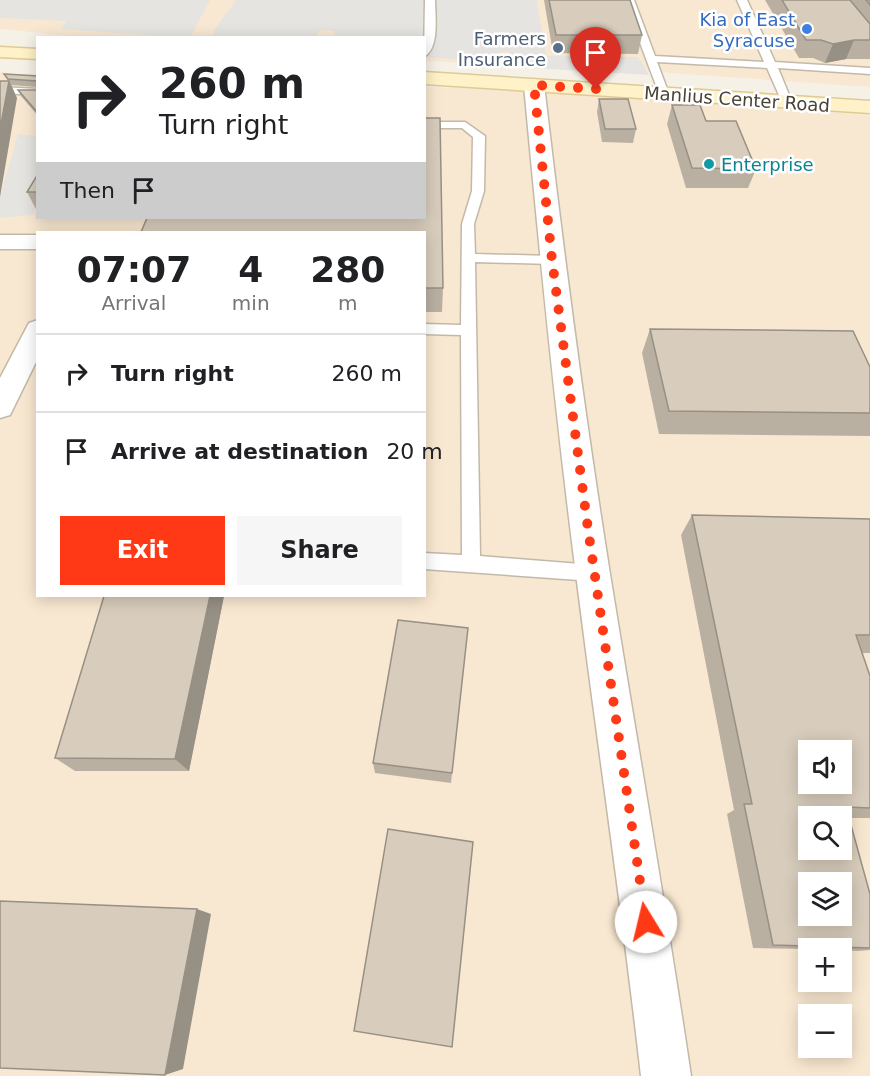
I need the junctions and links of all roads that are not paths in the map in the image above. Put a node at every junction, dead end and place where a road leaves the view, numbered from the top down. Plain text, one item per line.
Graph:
1 (430, 0) edge
2 (629, 0) edge
3 (742, 0) edge
4 (426, 48) edge
5 (0, 52) edge
6 (36, 54) edge
7 (651, 59) junction
8 (771, 65) junction
9 (870, 71) edge
10 (426, 78) edge
11 (534, 85) junction
12 (0, 90) edge
13 (36, 92) edge
14 (664, 94) junction
15 (787, 102) junction
16 (870, 107) edge
17 (426, 125) edge
18 (0, 242) edge
19 (36, 242) edge
20 (468, 258) junction
21 (552, 260) junction
22 (426, 328) edge
23 (468, 330) junction
24 (36, 333) edge
25 (0, 407) edge
26 (426, 561) edge
27 (471, 563) junction
28 (594, 573) junction
29 (666, 1076) edge

1 - 4 lane
2 - 7 lane
3 - 8 lane
5 - 6 main road
7 - 8 lane
7 - 14 lane
8 - 9 lane
8 - 15 lane
10 - 11 main road, Manlius Center Road
11 - 14 main road, Manlius Center Road
11 - 21 street
12 - 13 lane
14 - 15 main road, Manlius Center Road
15 - 16 main road, Manlius Center Road
17 - 20 lane
18 - 19 street
20 - 21 lane
20 - 23 lane
21 - 28 street
22 - 23 lane
23 - 27 lane
24 - 25 street
26 - 27 lane
27 - 28 lane
28 - 29 street

